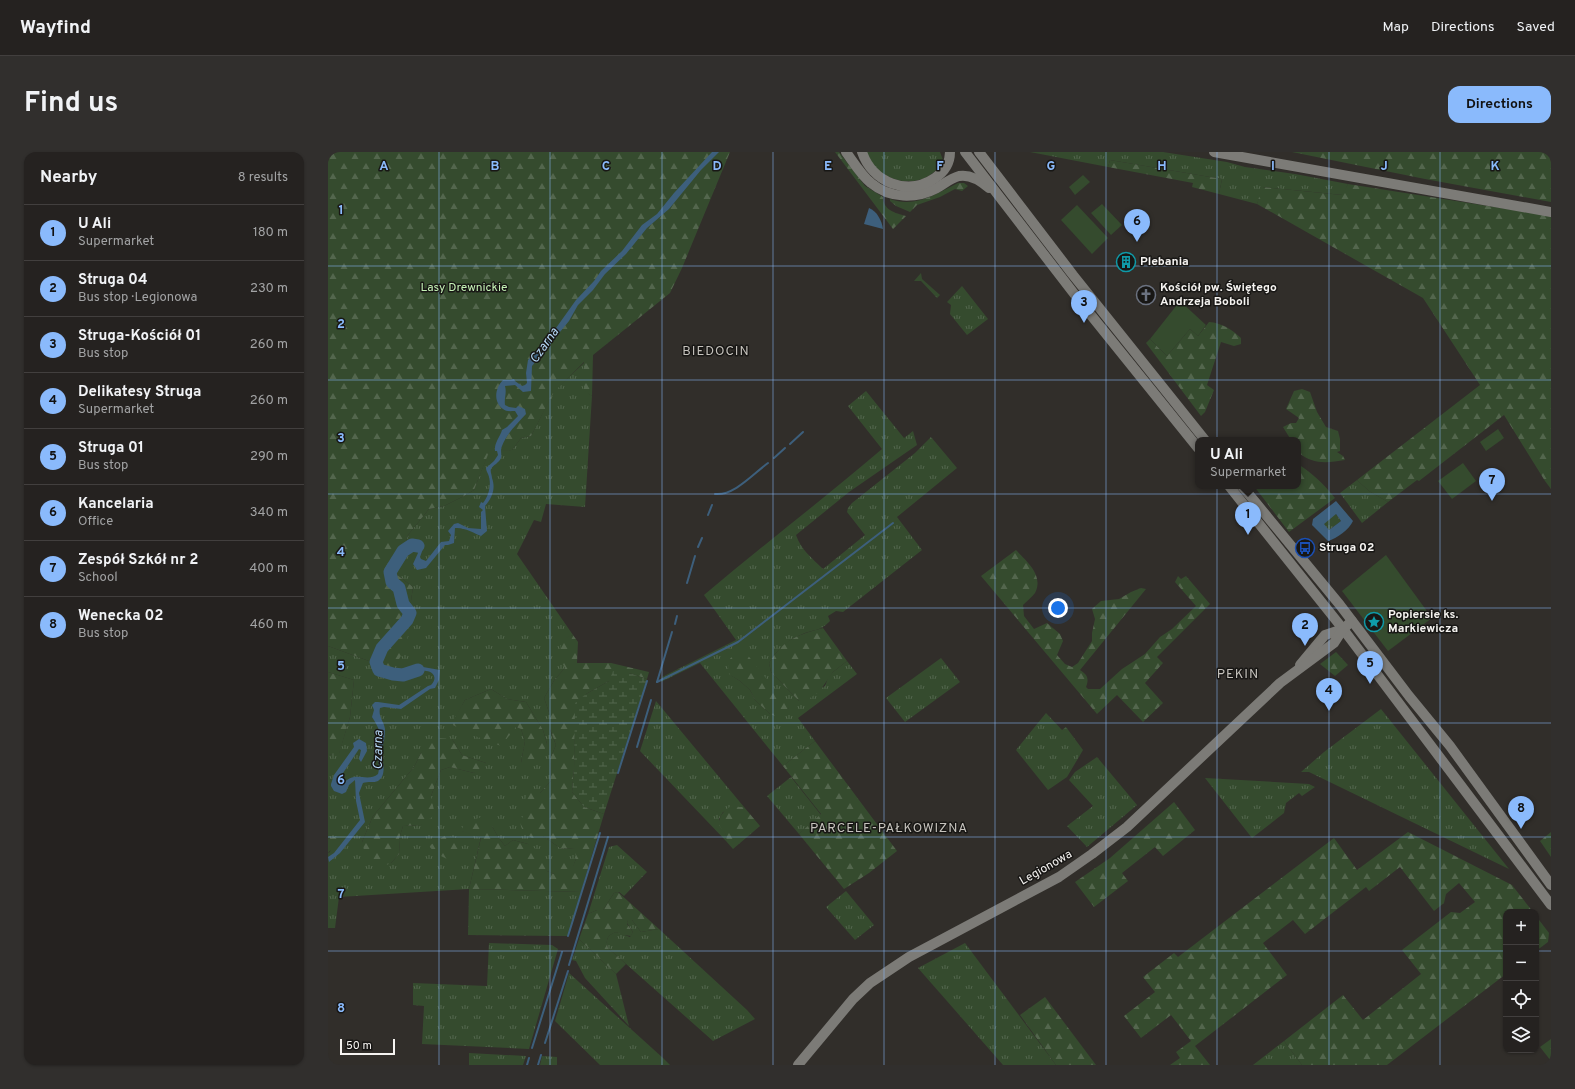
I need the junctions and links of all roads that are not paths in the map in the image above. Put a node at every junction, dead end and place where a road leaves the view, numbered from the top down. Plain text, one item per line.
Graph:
1 (846, 152) edge
2 (862, 152) edge
3 (950, 152) edge
4 (965, 152) edge
5 (980, 152) edge
6 (1214, 152) edge
7 (1238, 152) edge
8 (1253, 158) junction
9 (1004, 202) junction
10 (1551, 212) edge
11 (1203, 437) edge
12 (1195, 444) edge
13 (1230, 489) edge
14 (1244, 489) edge
15 (1352, 621) junction
16 (1343, 629) junction
17 (1551, 885) edge
18 (1551, 906) edge
19 (798, 1065) edge

1 - 9 main road
2 - 3 main road
4 - 9 main road
5 - 11 main road
6 - 8 main road
7 - 8 main road
8 - 10 main road
9 - 12 main road
13 - 16 main road
14 - 15 main road
15 - 16 main road, Legionowa
15 - 17 main road
16 - 18 main road
16 - 19 main road, Legionowa

